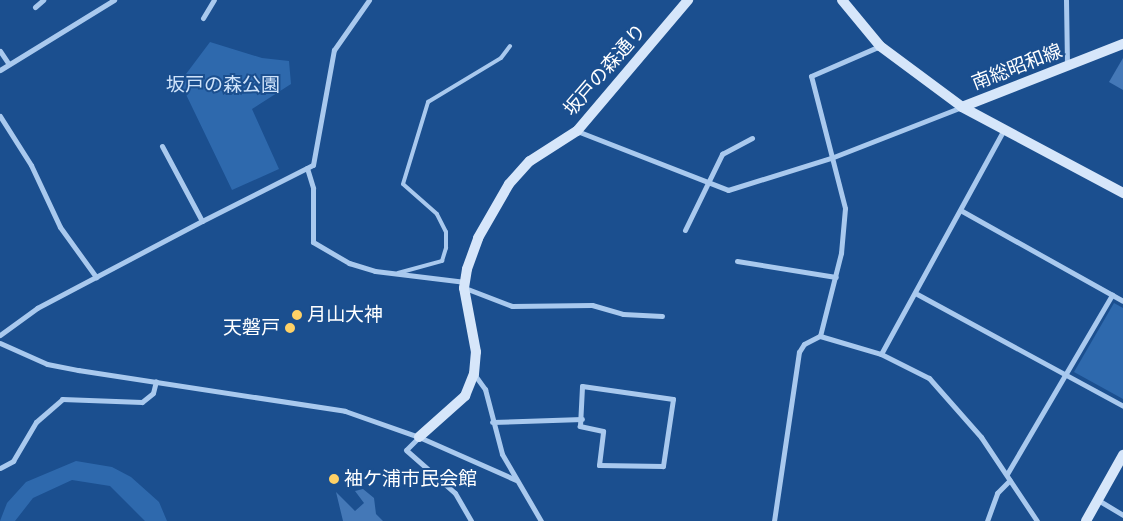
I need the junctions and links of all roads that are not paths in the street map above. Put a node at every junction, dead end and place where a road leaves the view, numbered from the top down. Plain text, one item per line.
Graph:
1 (43, 0) edge
2 (114, 0) edge
3 (214, 0) edge
4 (369, 0) edge
5 (688, 0) edge
6 (842, 0) edge
7 (1066, 0) edge
8 (35, 7) dead end
9 (203, 18) dead end
10 (1123, 44) edge
11 (510, 46) dead end
12 (880, 46) junction
13 (0, 50) edge
14 (8, 63) junction
15 (1067, 67) junction
16 (0, 70) edge
17 (962, 107) junction
18 (0, 116) edge
19 (1004, 129) junction
20 (577, 131) junction
21 (752, 138) dead end
22 (162, 146) dead end
23 (831, 158) junction
24 (307, 168) junction
25 (706, 184) junction
26 (1123, 193) edge
27 (962, 211) junction
28 (202, 221) junction
29 (685, 230) dead end
30 (737, 261) dead end
31 (398, 273) junction
32 (96, 277) junction
33 (836, 277) junction
34 (465, 285) junction
35 (917, 294) junction
36 (1112, 295) junction
37 (1123, 301) edge
38 (662, 316) dead end
39 (0, 335) edge
40 (820, 336) junction
41 (0, 343) edge
42 (881, 354) junction
43 (474, 374) junction
44 (1064, 374) junction
45 (156, 381) junction
46 (1123, 406) edge
47 (582, 419) junction
48 (492, 422) junction
49 (420, 437) junction
50 (1123, 455) edge
51 (0, 468) edge
52 (1006, 474) junction
53 (516, 480) junction
54 (1010, 480) junction
55 (1098, 500) junction
56 (1123, 515) edge
57 (471, 521) edge
58 (541, 521) edge
59 (774, 521) edge
60 (987, 521) edge
61 (1038, 521) edge
62 (1086, 521) edge

1 - 8 street
2 - 14 street
3 - 9 street
4 - 24 street
5 - 20 street, 坂戸の森通り
6 - 12 street, 南総昭和線
7 - 15 street
10 - 15 street, 南総昭和線
11 - 31 lane
12 - 17 street, 南総昭和線
12 - 23 street
13 - 14 street
14 - 16 street
15 - 17 street, 南総昭和線
17 - 19 street
17 - 23 street
18 - 32 street
19 - 26 street
19 - 27 street
20 - 25 street
20 - 34 street, 坂戸の森通り
21 - 25 street
22 - 28 street
23 - 25 street
23 - 33 street
24 - 28 street
24 - 31 street
25 - 29 street
27 - 35 street
27 - 36 street
28 - 32 street
30 - 33 street
31 - 34 street
32 - 39 street
33 - 40 street
34 - 38 street
34 - 43 street, 坂戸の森通り
35 - 42 street
35 - 44 street
36 - 37 street
36 - 44 street
40 - 42 street
40 - 59 street
41 - 45 street
42 - 52 street
43 - 48 street
43 - 49 street, 坂戸の森通り
44 - 46 street
44 - 52 street
45 - 49 street
45 - 51 street
47 - 47 street
47 - 48 street
48 - 53 street
49 - 53 street
49 - 57 street
50 - 55 street
52 - 54 street
53 - 58 street
54 - 60 street
54 - 61 street
55 - 56 street
55 - 62 street

